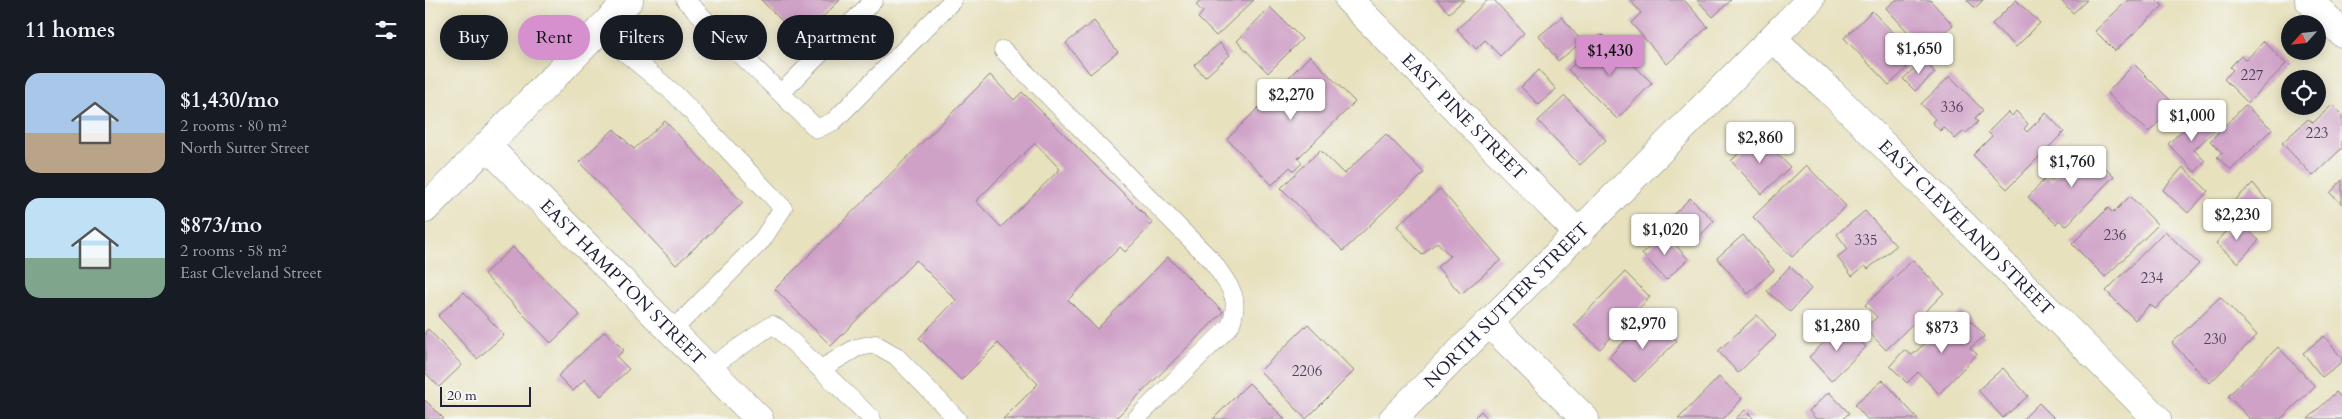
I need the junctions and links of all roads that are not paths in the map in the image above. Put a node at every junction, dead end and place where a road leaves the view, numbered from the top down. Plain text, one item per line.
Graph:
1 (629, 0) edge
2 (685, 0) edge
3 (874, 0) edge
4 (953, 0) edge
5 (1349, 0) edge
6 (1810, 0) edge
7 (2309, 0) edge
8 (599, 31) junction
9 (2342, 33) edge
10 (1773, 39) junction
11 (1003, 50) dead end
12 (781, 93) junction
13 (488, 147) junction
14 (425, 209) edge
15 (1579, 234) junction
16 (1489, 323) junction
17 (672, 331) junction
18 (709, 368) junction
19 (821, 369) junction
20 (759, 419) edge
21 (872, 419) edge
22 (957, 419) edge
23 (1136, 419) edge
24 (1393, 419) edge
25 (1585, 419) edge
26 (2157, 419) edge

1 - 8 street
2 - 12 lane
3 - 12 lane
4 - 12 lane
5 - 15 street, EAST PINE STREET
6 - 10 street, NORTH SUTTER STREET
7 - 9 street
8 - 13 street
8 - 17 lane
10 - 15 street, NORTH SUTTER STREET
10 - 26 street, EAST CLEVELAND STREET
11 - 23 lane
13 - 14 street
13 - 17 street, EAST HAMPTON STREET
15 - 16 street, NORTH SUTTER STREET
16 - 24 street, NORTH SUTTER STREET
16 - 25 street
17 - 18 street, EAST HAMPTON STREET
18 - 19 lane
18 - 20 street, EAST HAMPTON STREET
19 - 21 lane
19 - 22 lane

